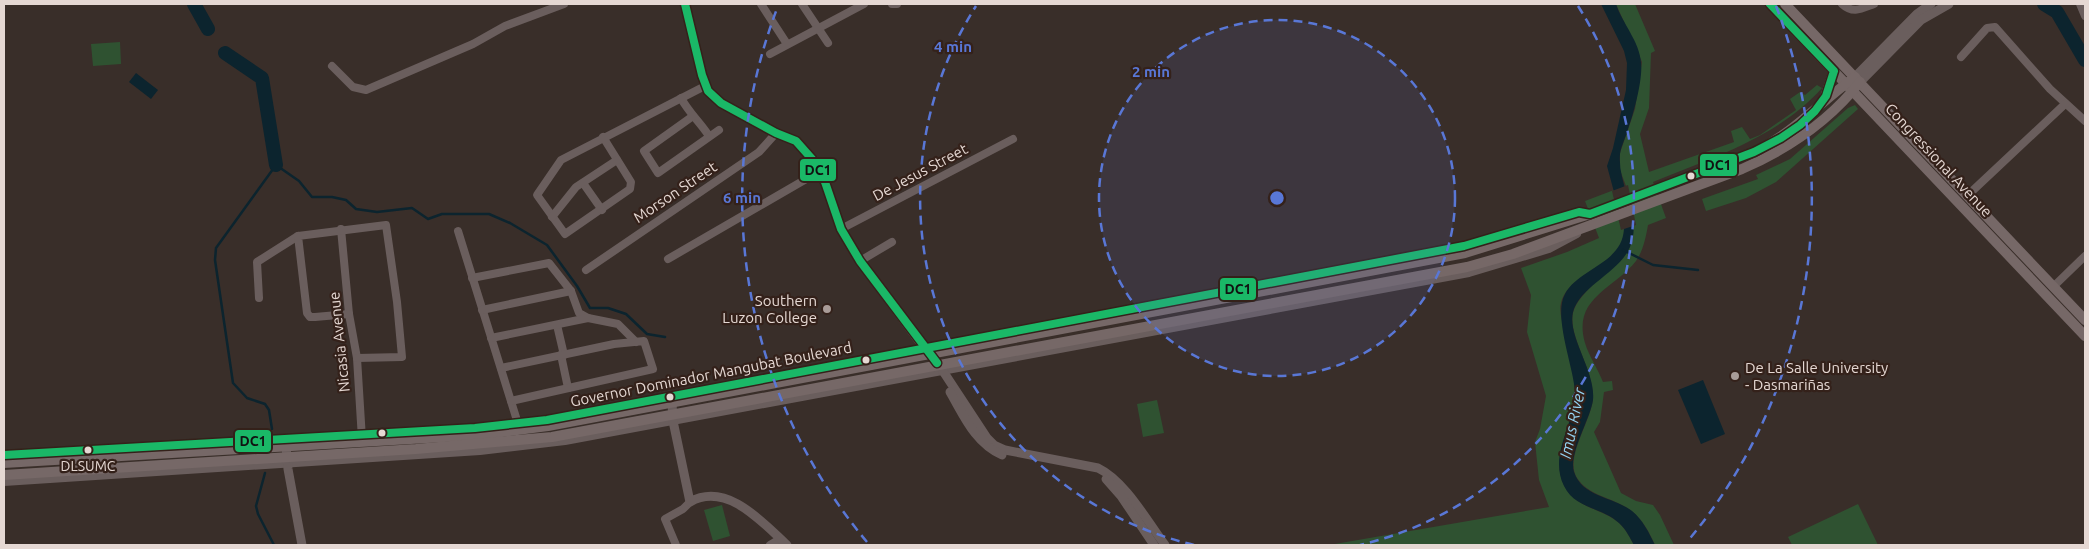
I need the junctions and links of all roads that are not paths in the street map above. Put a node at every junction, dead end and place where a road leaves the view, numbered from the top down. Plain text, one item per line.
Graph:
1 (564, 4) edge
2 (685, 4) edge
3 (761, 4) edge
4 (802, 4) edge
5 (846, 4) edge
6 (864, 4) edge
7 (892, 4) edge
8 (897, 4) edge
9 (1770, 4) edge
10 (1785, 4) edge
11 (1842, 4) edge
12 (1874, 4) edge
13 (1931, 4) edge
14 (1948, 4) edge
15 (2080, 4) edge
16 (851, 11) junction
17 (2085, 16) edge
18 (818, 28) junction
19 (828, 43) dead end
20 (787, 44) junction
21 (770, 54) dead end
22 (1961, 57) dead end
23 (332, 66) dead end
24 (1834, 71) junction
25 (1858, 80) junction
26 (705, 86) junction
27 (1850, 87) junction
28 (681, 98) junction
29 (2065, 104) junction
30 (1820, 106) junction
31 (693, 116) junction
32 (2085, 121) edge
33 (719, 130) dead end
34 (776, 133) junction
35 (709, 136) junction
36 (603, 137) junction
37 (1013, 139) dead end
38 (617, 160) junction
39 (820, 171) junction
40 (582, 183) junction
41 (1658, 195) junction
42 (1968, 195) junction
43 (602, 210) junction
44 (552, 216) junction
45 (1592, 219) junction
46 (341, 229) junction
47 (841, 229) junction
48 (458, 231) dead end
49 (298, 236) junction
50 (892, 242) dead end
51 (2085, 256) edge
52 (668, 259) dead end
53 (860, 261) junction
54 (586, 270) dead end
55 (472, 278) junction
56 (2054, 286) junction
57 (571, 291) junction
58 (259, 298) dead end
59 (482, 310) junction
60 (349, 314) junction
61 (588, 318) junction
62 (2085, 320) edge
63 (1088, 324) junction
64 (557, 325) junction
65 (2085, 336) edge
66 (1090, 337) junction
67 (491, 338) junction
68 (636, 342) junction
69 (928, 352) junction
70 (563, 355) junction
71 (356, 358) junction
72 (500, 368) junction
73 (939, 368) junction
74 (568, 388) junction
75 (511, 401) junction
76 (672, 403) junction
77 (675, 417) junction
78 (519, 427) junction
79 (537, 428) junction
80 (478, 440) junction
81 (286, 442) junction
82 (539, 442) junction
83 (362, 443) junction
84 (4, 455) edge
85 (287, 460) junction
86 (4, 463) edge
87 (4, 476) edge
88 (4, 482) edge
89 (693, 501) junction
90 (783, 542) edge
91 (1159, 544) edge
92 (302, 545) edge
93 (676, 545) edge
94 (770, 545) edge

1 - 23 street
2 - 26 street
3 - 20 street
4 - 18 street
5 - 16 street
6 - 16 street
7 - 8 street
9 - 24 main road, Congressional Avenue
10 - 25 main road, Congressional Avenue
11 - 12 street
13 - 25 street
14 - 25 street
15 - 17 street
16 - 18 street
18 - 19 street
18 - 20 street
20 - 21 street
22 - 29 street
24 - 27 main road, Congressional Avenue
24 - 30 main road
25 - 27 main road, Governor Dominador Mangubat Boulevard
25 - 42 main road, Congressional Avenue
26 - 28 street
26 - 34 street
27 - 30 main road, Governor Dominador Mangubat Boulevard
27 - 41 main road, Governor Dominador Mangubat Boulevard
27 - 65 main road, Congressional Avenue
28 - 31 street
28 - 36 street
29 - 32 street
29 - 42 street
30 - 41 main road, Governor Dominador Mangubat Boulevard
31 - 35 street
31 - 35 street
33 - 35 street
34 - 39 street
34 - 54 street, Morson Street
36 - 38 street
36 - 44 street
37 - 47 street, De Jesus Street
38 - 40 street
38 - 43 street
39 - 47 street
39 - 52 street
40 - 43 street
40 - 44 street
41 - 45 main road, Governor Dominador Mangubat Boulevard
42 - 56 main road, Congressional Avenue
43 - 44 street
45 - 63 main road, Governor Dominador Mangubat Boulevard
45 - 66 main road, Governor Dominador Mangubat Boulevard
45 - 69 street, Governor Dominador Mangubat Boulevard
45 - 73 street, Governor Dominador Mangubat Boulevard
46 - 49 street
46 - 60 street, Nicasia Avenue
46 - 71 street
47 - 53 street
48 - 55 street
49 - 58 street
49 - 60 street
50 - 53 street
51 - 56 street
53 - 69 street
55 - 57 street
55 - 59 street
56 - 62 main road, Congressional Avenue
57 - 59 street
57 - 61 street
59 - 67 street
60 - 71 street, Nicasia Avenue
61 - 64 street
61 - 68 street
63 - 66 main road
63 - 69 main road, Governor Dominador Mangubat Boulevard
64 - 67 street
64 - 70 street
66 - 73 main road, Governor Dominador Mangubat Boulevard
67 - 72 street
68 - 70 street
68 - 74 street
69 - 73 street
69 - 76 main road, Governor Dominador Mangubat Boulevard
69 - 78 street, Governor Dominador Mangubat Boulevard
70 - 72 street
70 - 74 street
71 - 83 street, Nicasia Avenue
72 - 75 street
73 - 77 main road, Governor Dominador Mangubat Boulevard
73 - 91 street
74 - 75 street
75 - 78 street
76 - 77 street
76 - 79 main road, Governor Dominador Mangubat Boulevard
77 - 82 main road, Governor Dominador Mangubat Boulevard
77 - 89 street
78 - 79 main road, Governor Dominador Mangubat Boulevard
78 - 80 main road, Governor Dominador Mangubat Boulevard
78 - 83 street, Governor Dominador Mangubat Boulevard
79 - 82 street
80 - 82 main road, Governor Dominador Mangubat Boulevard
80 - 83 main road, Governor Dominador Mangubat Boulevard
81 - 83 main road, Governor Dominador Mangubat Boulevard
81 - 84 street, Governor Dominador Mangubat Boulevard
81 - 85 street
81 - 86 main road, Governor Dominador Mangubat Boulevard
82 - 85 street, Governor Dominador Mangubat Boulevard
83 - 85 main road, Governor Dominador Mangubat Boulevard
85 - 87 main road, Governor Dominador Mangubat Boulevard
85 - 88 street, Governor Dominador Mangubat Boulevard
85 - 92 street
89 - 90 street
89 - 93 street
90 - 94 street

